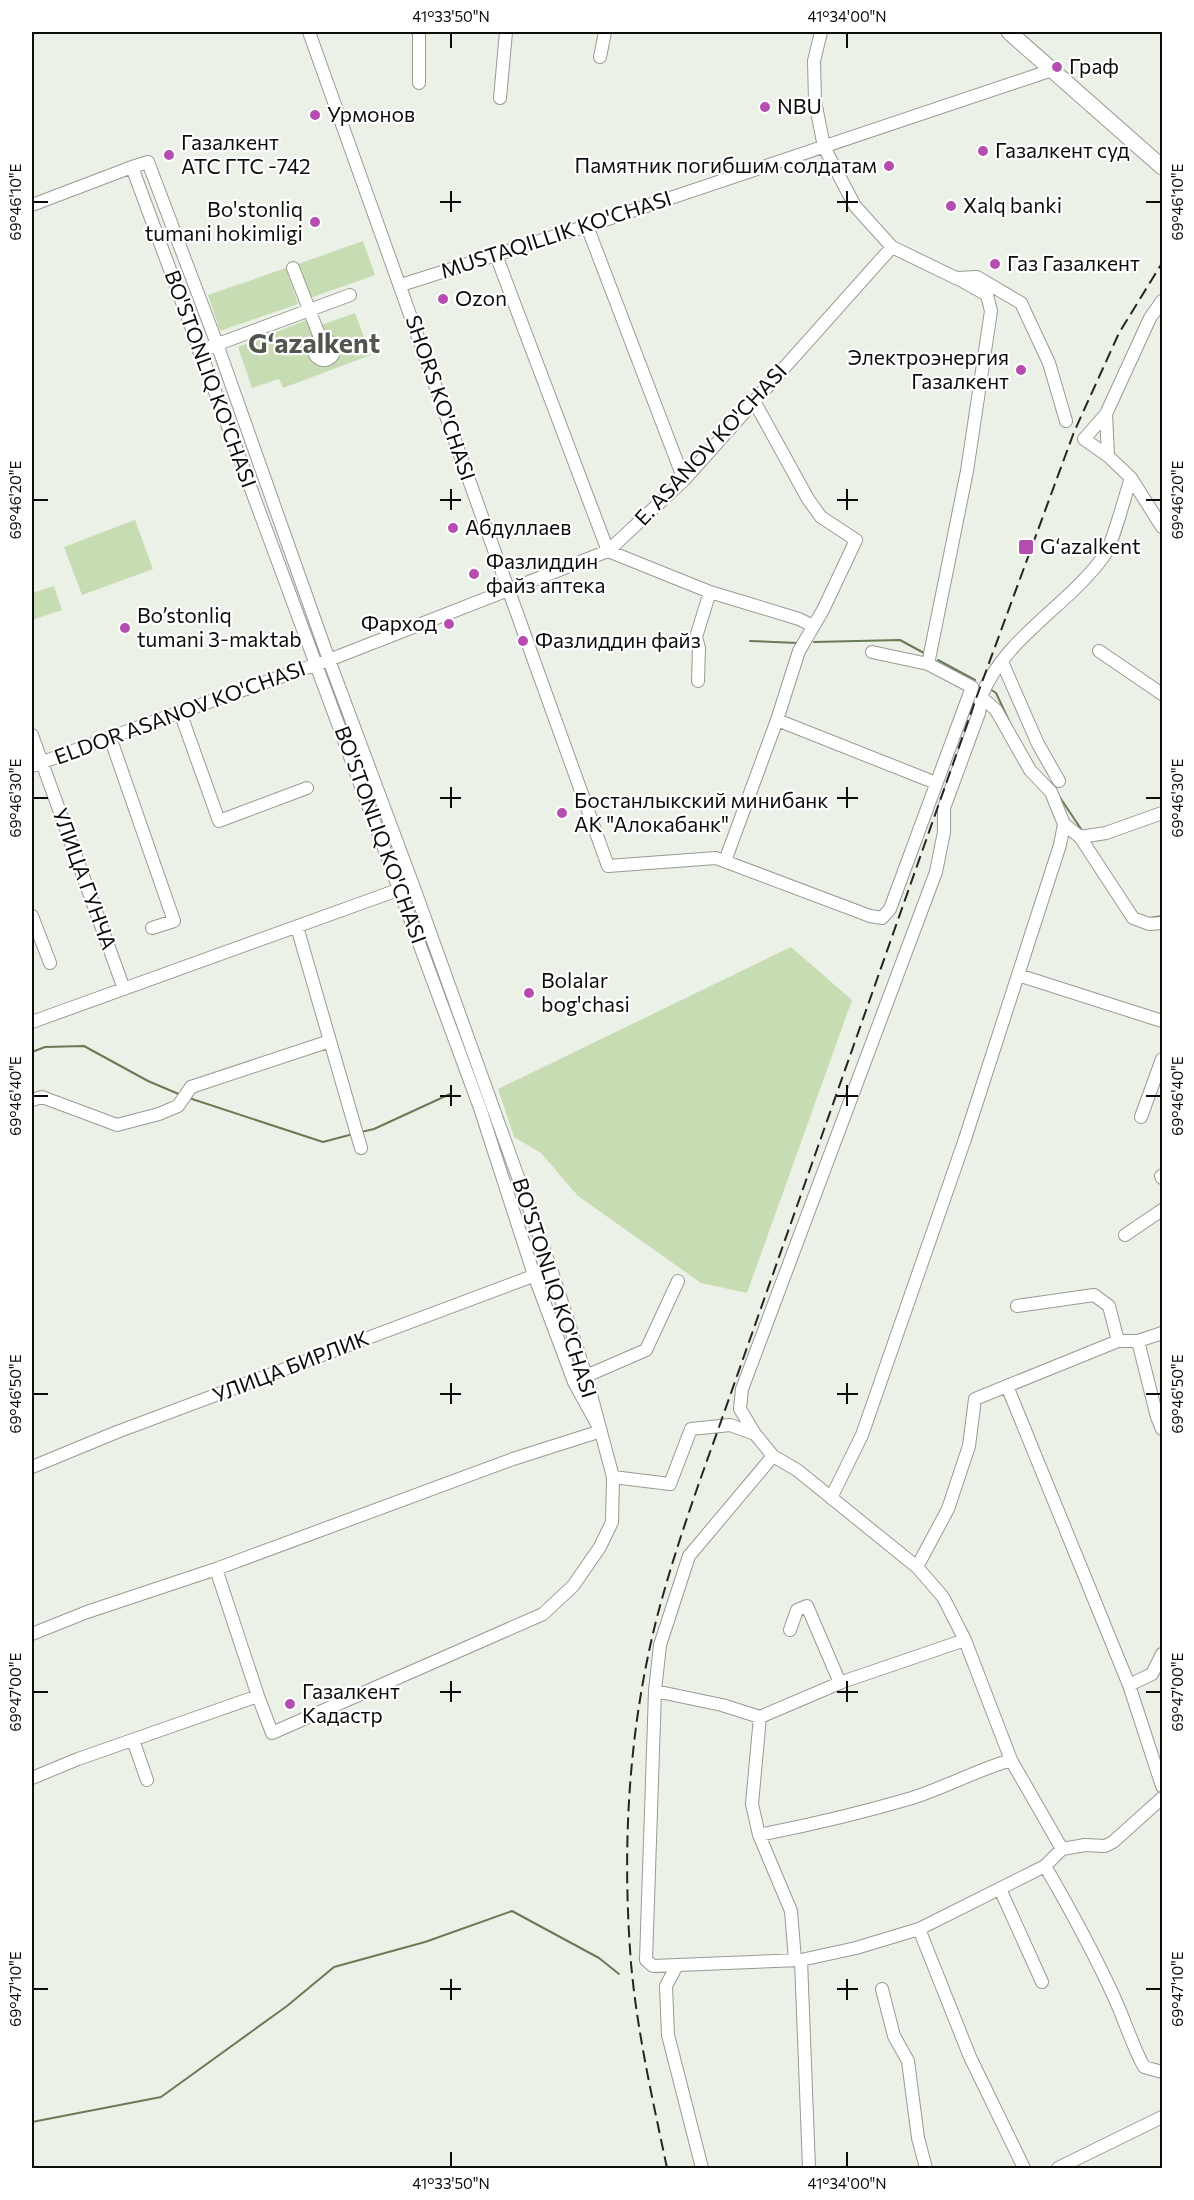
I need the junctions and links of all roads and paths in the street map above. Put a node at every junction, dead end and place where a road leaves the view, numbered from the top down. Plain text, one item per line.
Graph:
1 (309, 32) edge
2 (419, 32) edge
3 (506, 32) edge
4 (605, 32) edge
5 (821, 32) edge
6 (1009, 32) edge
7 (600, 57) dead end
8 (1052, 70) junction
9 (419, 83) dead end
10 (500, 98) dead end
11 (825, 147) junction
12 (132, 167) junction
13 (1162, 167) edge
14 (32, 205) edge
15 (587, 226) junction
16 (892, 247) junction
17 (496, 255) junction
18 (293, 268) dead end
19 (956, 278) junction
20 (400, 285) junction
21 (350, 295) dead end
22 (1162, 301) edge
23 (309, 310) junction
24 (321, 340) dead end
25 (217, 344) junction
26 (200, 351) junction
27 (754, 401) junction
28 (1106, 414) junction
29 (1066, 421) dead end
30 (1108, 456) junction
31 (1131, 478) junction
32 (684, 480) junction
33 (1162, 527) edge
34 (608, 551) junction
35 (507, 592) junction
36 (710, 592) junction
37 (813, 626) junction
38 (1099, 651) dead end
39 (872, 652) dead end
40 (323, 662) junction
41 (1002, 662) junction
42 (928, 664) junction
43 (698, 681) dead end
44 (1162, 694) edge
45 (981, 697) junction
46 (180, 712) junction
47 (777, 720) junction
48 (32, 735) edge
49 (110, 737) junction
50 (36, 764) edge
51 (1059, 781) dead end
52 (936, 783) junction
53 (308, 788) dead end
54 (1162, 813) edge
55 (1064, 824) junction
56 (1080, 837) junction
57 (725, 861) junction
58 (413, 885) junction
59 (400, 889) junction
60 (32, 916) edge
61 (1162, 923) edge
62 (297, 927) junction
63 (152, 928) dead end
64 (50, 963) dead end
65 (1018, 975) junction
66 (124, 989) junction
67 (1162, 1021) edge
68 (32, 1022) edge
69 (330, 1041) junction
70 (1162, 1059) edge
71 (32, 1100) edge
72 (1142, 1117) dead end
73 (361, 1145) dead end
74 (1162, 1210) edge
75 (1125, 1235) dead end
76 (551, 1269) junction
77 (534, 1275) junction
78 (678, 1281) dead end
79 (1017, 1306) dead end
80 (1162, 1333) edge
81 (1118, 1341) junction
82 (1138, 1341) junction
83 (586, 1376) junction
84 (1007, 1386) junction
85 (1162, 1429) edge
86 (601, 1431) junction
87 (755, 1434) junction
88 (773, 1456) junction
89 (32, 1467) edge
90 (613, 1477) junction
91 (831, 1498) junction
92 (917, 1567) junction
93 (216, 1569) junction
94 (789, 1630) dead end
95 (32, 1634) edge
96 (965, 1640) junction
97 (1162, 1654) edge
98 (840, 1683) junction
99 (1129, 1685) junction
100 (655, 1691) junction
101 (258, 1696) junction
102 (760, 1717) junction
103 (133, 1740) junction
104 (1011, 1760) junction
105 (32, 1778) edge
106 (147, 1780) dead end
107 (1162, 1786) edge
108 (1162, 1798) edge
109 (759, 1835) junction
110 (1062, 1850) junction
111 (1045, 1866) junction
112 (1000, 1890) junction
113 (919, 1929) junction
114 (798, 1960) junction
115 (676, 1967) junction
116 (1042, 1982) dead end
117 (882, 1989) dead end
118 (1162, 2072) edge
119 (1162, 2117) edge
120 (1071, 2166) edge
121 (702, 2169) edge
122 (809, 2169) edge
123 (926, 2169) edge
124 (1024, 2169) edge
125 (1058, 2169) edge

1 - 20 street, SHORS KO'CHASI
2 - 9 street
3 - 10 street
4 - 7 street
5 - 11 street
6 - 8 main road
8 - 11 street, MUSTAQILLIK KO'CHASI
8 - 13 main road
11 - 15 street, MUSTAQILLIK KO'CHASI
11 - 16 street
12 - 14 street
12 - 25 street, BO'STONLIQ KO'CHASI
12 - 26 street, BO'STONLIQ KO'CHASI
15 - 17 street, MUSTAQILLIK KO'CHASI
15 - 32 street
16 - 19 street
16 - 27 street, E. ASANOV KO'CHASI
17 - 20 street, MUSTAQILLIK KO'CHASI
17 - 34 street
18 - 23 street
19 - 29 street
19 - 42 street
20 - 35 street, SHORS KO'CHASI
21 - 23 street
22 - 28 street
23 - 24 street
23 - 25 street
25 - 26 street
25 - 40 street, BO'STONLIQ KO'CHASI
26 - 40 street, BO'STONLIQ KO'CHASI
27 - 32 street, E. ASANOV KO'CHASI
27 - 37 street
28 - 30 street
28 - 30 street
30 - 31 street
31 - 33 street
31 - 41 street
32 - 34 street, E. ASANOV KO'CHASI
34 - 35 street, E. ASANOV KO'CHASI
34 - 36 street
35 - 40 street, E. ASANOV KO'CHASI
35 - 57 street, SHORS KO'CHASI
36 - 37 street
36 - 43 street
37 - 47 street
38 - 44 street
39 - 42 street
40 - 46 street, ELDOR ASANOV KO'CHASI
40 - 58 street, BO'STONLIQ KO'CHASI
40 - 59 street, BO'STONLIQ KO'CHASI
41 - 45 street
41 - 51 street
42 - 52 street
45 - 55 street
45 - 87 street
46 - 49 street, ELDOR ASANOV KO'CHASI
46 - 53 street
47 - 52 street
47 - 57 street
48 - 50 street, УЛИЦА ГУНЧА
49 - 50 street, ELDOR ASANOV KO'CHASI
49 - 63 street
50 - 66 street, УЛИЦА ГУНЧА
52 - 57 street
54 - 56 street
55 - 56 street
55 - 65 street
56 - 61 street
58 - 59 street
58 - 76 street, BO'STONLIQ KO'CHASI
59 - 62 street
59 - 77 street, BO'STONLIQ KO'CHASI
60 - 64 street
62 - 66 street
62 - 69 street
65 - 67 street
65 - 91 street
66 - 68 street
69 - 71 street
69 - 73 street
70 - 72 street
74 - 75 street
76 - 77 street, УЛИЦА БИРЛИК
76 - 83 street, BO'STONLIQ KO'CHASI
77 - 86 street, BO'STONLIQ KO'CHASI
77 - 89 street, УЛИЦА БИРЛИК
78 - 83 street
79 - 81 street
80 - 82 street
81 - 82 street
81 - 84 street
82 - 85 street
83 - 86 street, BO'STONLIQ KO'CHASI
84 - 92 street
84 - 99 street
86 - 90 street
86 - 93 street
87 - 88 street
87 - 90 street
88 - 91 street
88 - 100 street
90 - 101 street
91 - 92 street
92 - 96 street
93 - 95 street
93 - 101 street
94 - 98 street
96 - 98 street
96 - 104 street
97 - 99 street
98 - 102 street
99 - 107 street
100 - 102 street
100 - 115 street
101 - 103 street
102 - 109 street
103 - 105 street
103 - 106 street
104 - 109 street
104 - 110 street
108 - 110 street
109 - 114 street
110 - 111 street
111 - 112 street
111 - 118 street
112 - 113 street
112 - 116 street
113 - 114 street
113 - 124 street
114 - 115 street
114 - 122 street
115 - 121 street
117 - 123 street
119 - 120 street
120 - 125 street

